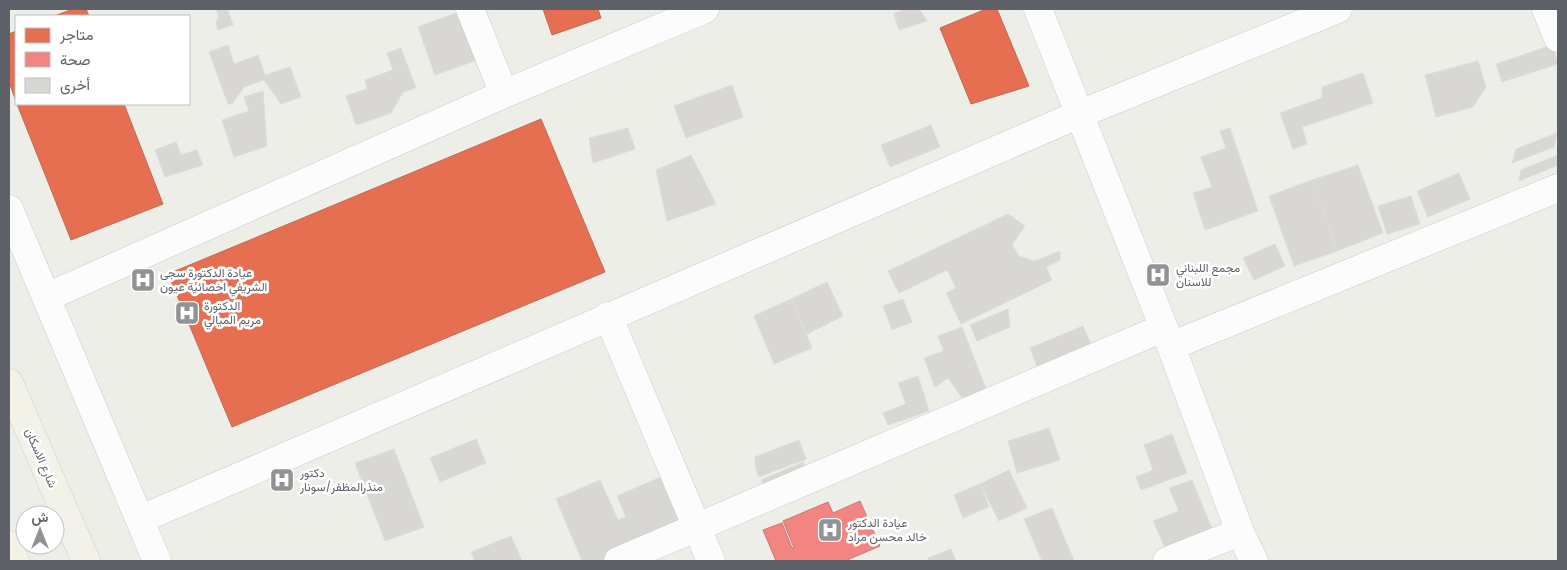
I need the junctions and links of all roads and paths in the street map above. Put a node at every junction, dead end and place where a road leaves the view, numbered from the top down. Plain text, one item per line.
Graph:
1 (470, 9) edge
2 (705, 9) edge
3 (1038, 9) edge
4 (1338, 9) edge
5 (1546, 9) edge
6 (1558, 38) edge
7 (504, 94) junction
8 (1080, 114) junction
9 (1558, 188) edge
10 (9, 209) edge
11 (47, 298) junction
12 (608, 316) junction
13 (1167, 337) junction
14 (9, 383) edge
15 (141, 520) junction
16 (697, 528) junction
17 (1240, 532) junction
18 (9, 545) edge
19 (88, 559) edge
20 (16, 561) edge
21 (158, 561) edge
22 (618, 561) edge
23 (711, 561) edge
24 (1167, 561) edge
25 (1254, 561) edge

1 - 7 street
2 - 7 street
3 - 8 street
4 - 8 street
5 - 6 street
7 - 11 street
8 - 12 street
8 - 13 street
9 - 13 street
10 - 11 street
11 - 15 street
12 - 15 street
12 - 16 street
13 - 16 street
13 - 17 street
14 - 19 main road, شارع الاسكان
15 - 21 street
16 - 22 street
16 - 23 street
17 - 24 street
17 - 25 street
18 - 20 main road

